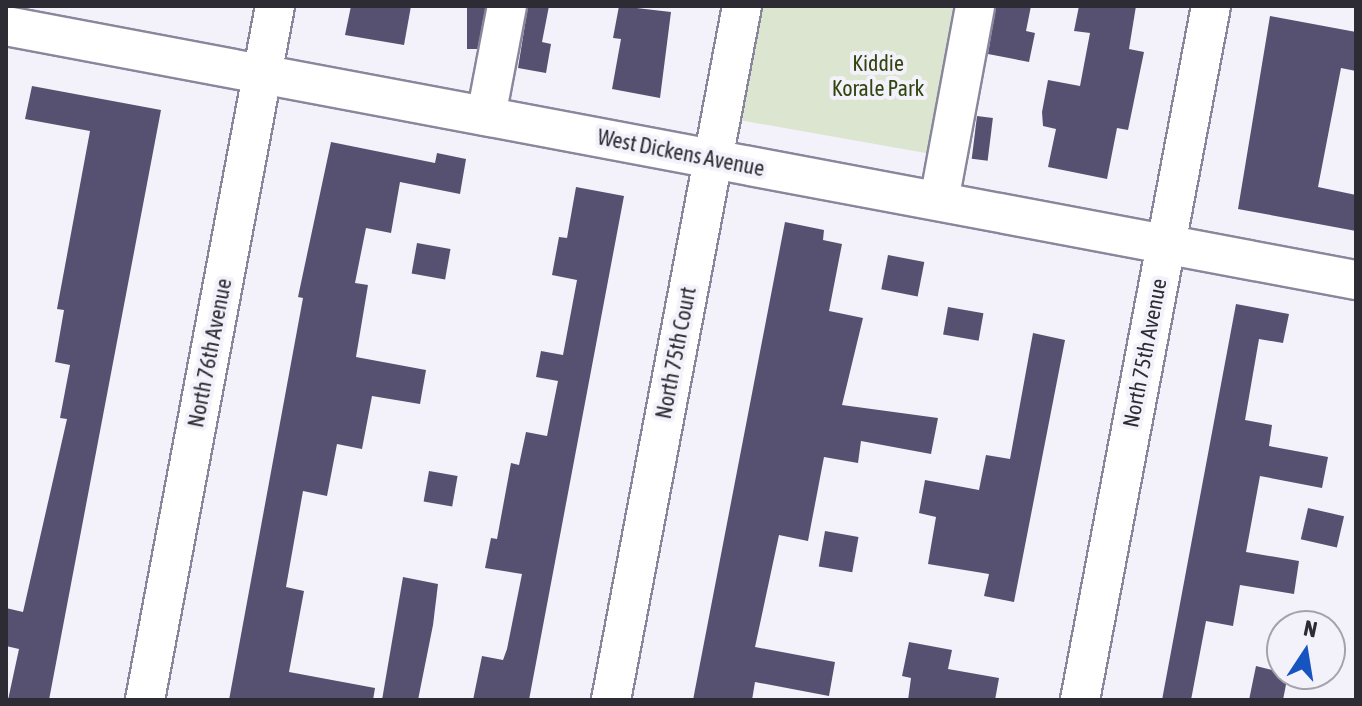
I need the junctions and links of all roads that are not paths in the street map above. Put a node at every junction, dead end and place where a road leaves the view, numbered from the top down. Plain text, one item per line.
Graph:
1 (275, 6) edge
2 (507, 6) edge
3 (742, 6) edge
4 (975, 6) edge
5 (1211, 6) edge
6 (29, 21) edge
7 (263, 74) junction
8 (486, 116) junction
9 (713, 159) junction
10 (939, 201) junction
11 (1166, 244) junction
12 (1356, 280) edge
13 (145, 700) edge
14 (611, 700) edge
15 (1080, 700) edge

1 - 7 street, North 76th Avenue
2 - 8 street
3 - 9 street, North 75th Court
4 - 10 street
5 - 11 street, North 75th Avenue
6 - 7 street, West Dickens Avenue
7 - 8 street, West Dickens Avenue
7 - 13 street, North 76th Avenue
8 - 9 street, West Dickens Avenue
9 - 10 street, West Dickens Avenue
9 - 14 street, North 75th Court
10 - 11 street, West Dickens Avenue
11 - 12 street, West Dickens Avenue
11 - 15 street, North 75th Avenue

